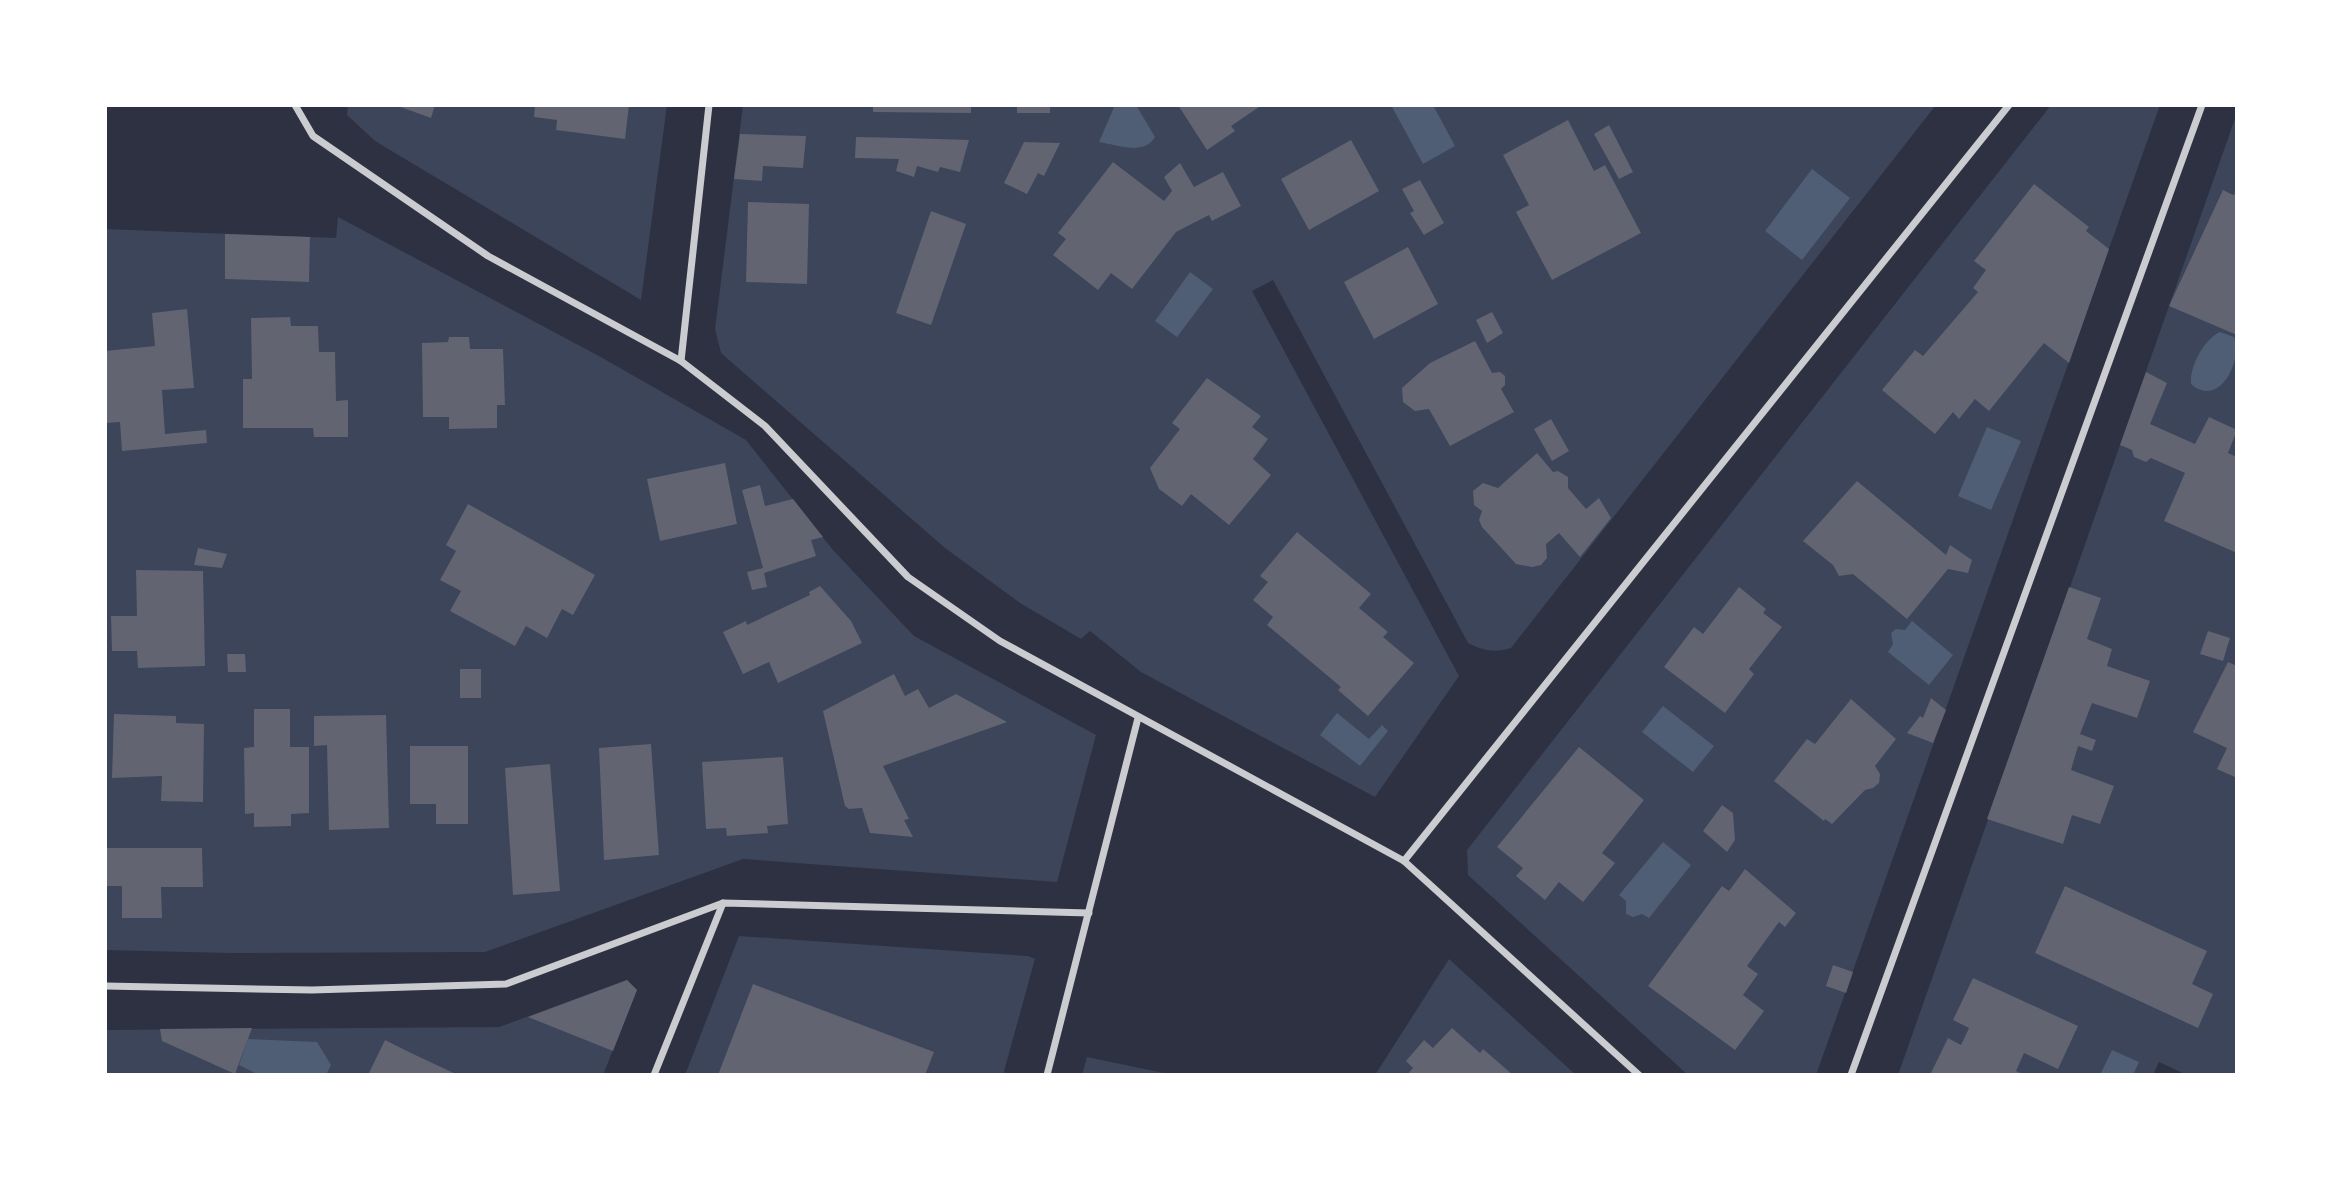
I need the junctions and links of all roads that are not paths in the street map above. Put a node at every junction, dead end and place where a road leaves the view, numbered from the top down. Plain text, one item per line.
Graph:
1 (295, 105) edge
2 (709, 105) edge
3 (2009, 105) edge
4 (2202, 105) edge
5 (681, 361) junction
6 (1138, 718) junction
7 (1404, 861) junction
8 (723, 904) junction
9 (1089, 913) junction
10 (105, 986) edge
11 (654, 1075) edge
12 (1047, 1075) edge
13 (1639, 1075) edge
14 (1851, 1075) edge

1 - 5 street
2 - 5 street
3 - 7 street
4 - 14 street
5 - 6 street
6 - 7 street
6 - 9 street
7 - 13 street
8 - 9 street
8 - 10 street
8 - 11 street
9 - 12 street

